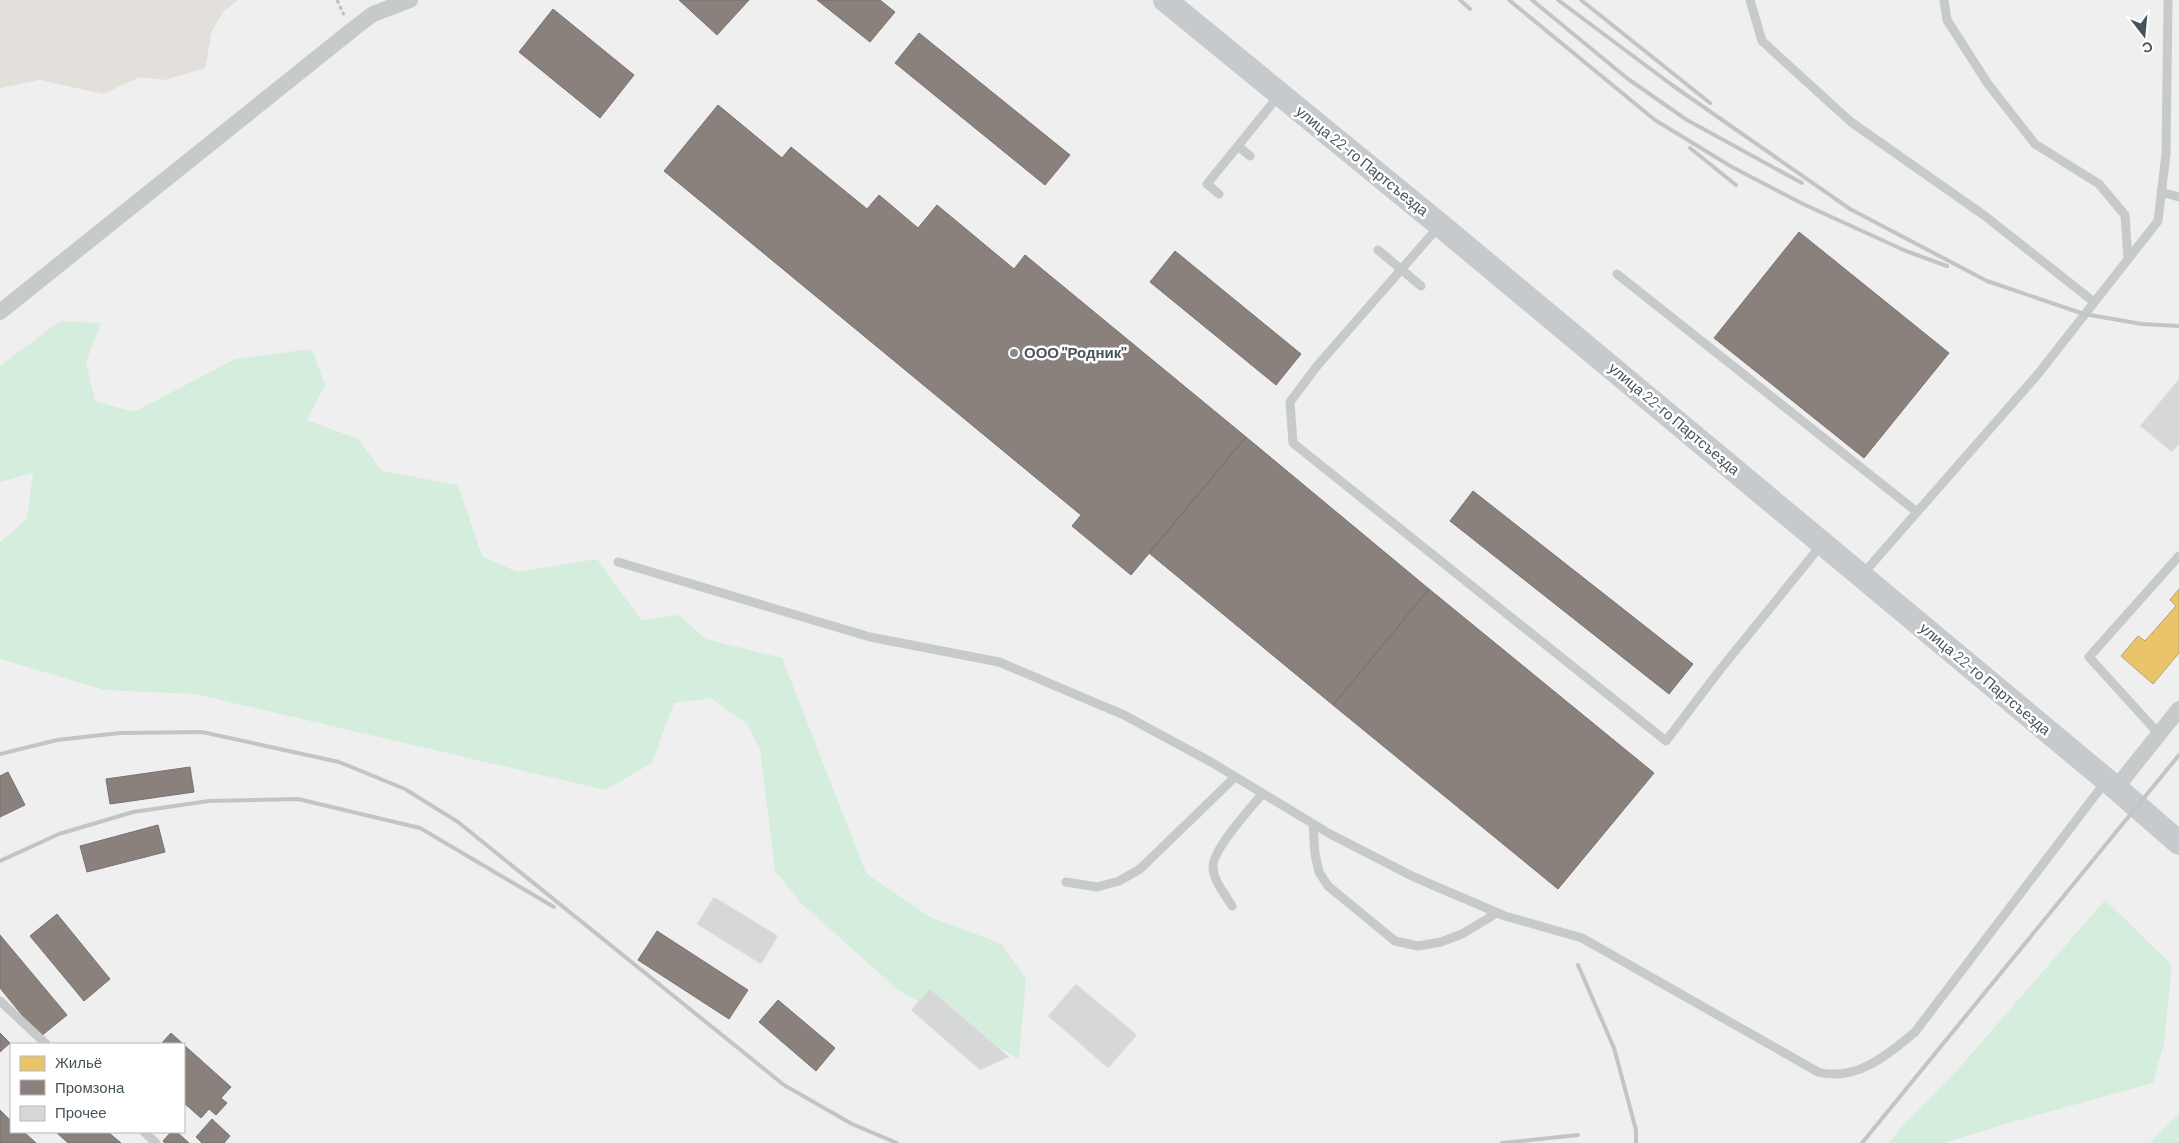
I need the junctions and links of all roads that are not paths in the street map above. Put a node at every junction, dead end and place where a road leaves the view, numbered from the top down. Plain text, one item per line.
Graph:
1 (410, 0) edge
2 (1165, 0) edge
3 (1750, 0) edge
4 (1944, 0) edge
5 (2168, 0) edge
6 (1280, 94) junction
7 (1238, 146) junction
8 (1250, 156) dead end
9 (2161, 192) junction
10 (1218, 194) dead end
11 (2179, 196) edge
12 (1440, 225) junction
13 (1378, 250) dead end
14 (2128, 259) junction
15 (1401, 269) junction
16 (1617, 274) dead end
17 (1421, 286) dead end
18 (2094, 302) junction
19 (0, 312) edge
20 (1917, 512) junction
21 (1823, 544) junction
22 (2179, 556) edge
23 (618, 562) dead end
24 (1862, 575) junction
25 (2179, 709) edge
26 (2158, 733) junction
27 (1235, 777) junction
28 (2111, 784) junction
29 (1262, 794) junction
30 (1313, 824) junction
31 (2179, 843) edge
32 (1066, 882) dead end
33 (1232, 906) dead end
34 (1496, 913) junction
35 (0, 1001) edge
36 (45, 1043) edge
37 (145, 1133) edge
38 (156, 1143) edge

1 - 19 street
2 - 6 street, улица 22-го Партсъезда
3 - 18 lane
4 - 14 lane
5 - 9 lane
6 - 7 lane
6 - 12 street, улица 22-го Партсъезда
7 - 8 lane
7 - 10 lane
9 - 11 lane
9 - 14 lane
12 - 15 lane
12 - 21 street, улица 22-го Партсъезда
13 - 15 lane
14 - 18 lane
15 - 17 lane
15 - 21 lane
16 - 20 lane
18 - 20 lane
20 - 24 lane
21 - 24 street, улица 22-го Партсъезда
22 - 26 lane
23 - 27 lane
24 - 28 street, улица 22-го Партсъезда
25 - 26 street
26 - 28 street
27 - 29 lane
27 - 32 lane
28 - 31 street, улица 22-го Партсъезда
28 - 34 lane
29 - 30 lane
29 - 33 lane
30 - 34 lane
30 - 34 lane
35 - 36 lane
37 - 38 lane

